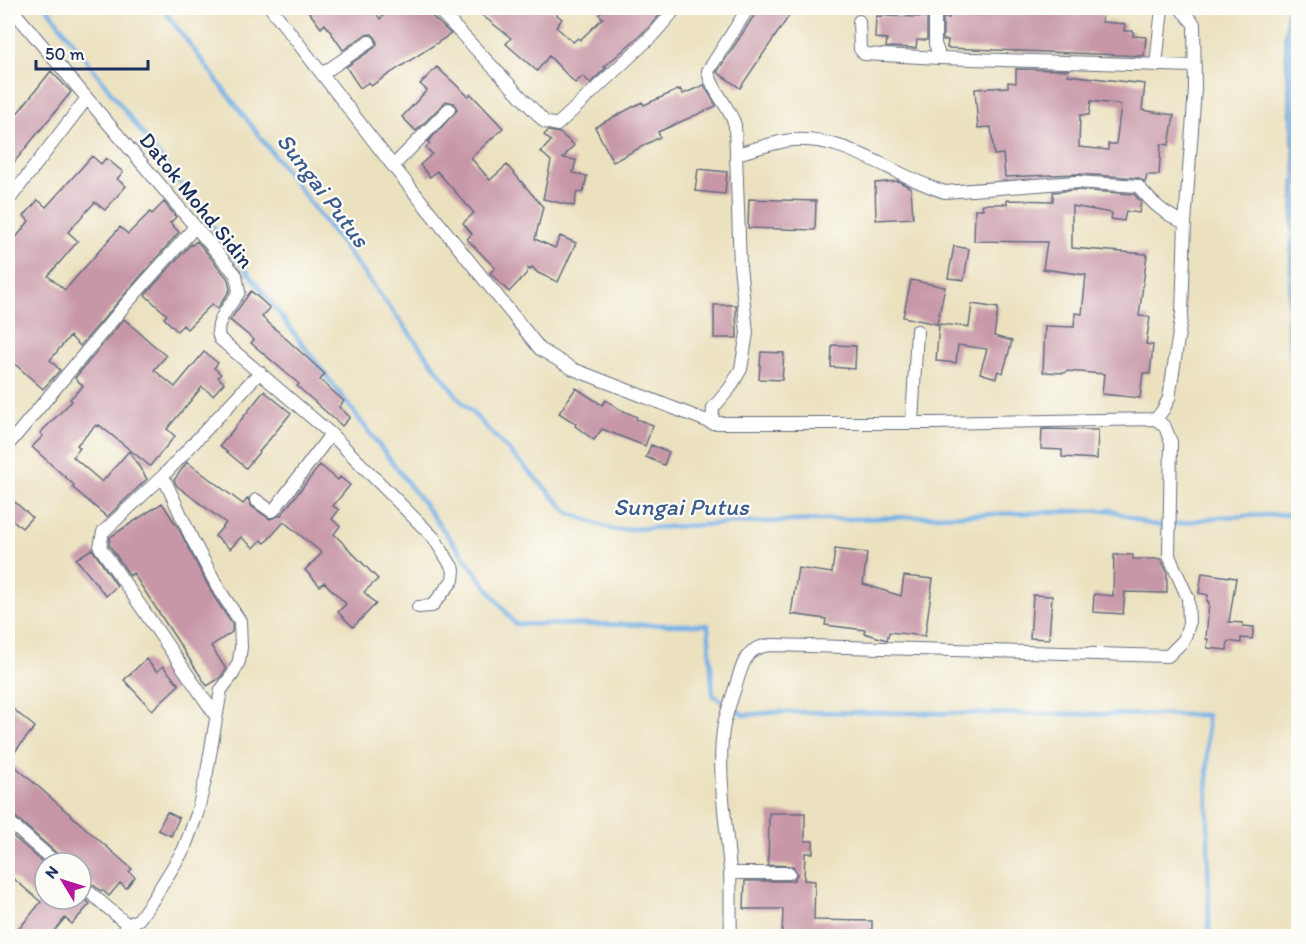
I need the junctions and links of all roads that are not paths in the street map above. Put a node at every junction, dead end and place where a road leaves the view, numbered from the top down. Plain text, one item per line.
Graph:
1 (11, 8) edge
2 (271, 8) edge
3 (436, 8) edge
4 (676, 8) edge
5 (935, 8) edge
6 (1162, 8) edge
7 (1180, 8) edge
8 (745, 13) dead end
9 (859, 21) dead end
10 (369, 42) dead end
11 (940, 58) junction
12 (1156, 65) junction
13 (1195, 66) junction
14 (322, 74) junction
15 (87, 98) junction
16 (449, 109) dead end
17 (736, 154) junction
18 (393, 166) junction
19 (8, 201) edge
20 (1185, 223) junction
21 (195, 227) junction
22 (917, 331) dead end
23 (260, 372) junction
24 (1156, 419) junction
25 (712, 423) junction
26 (912, 423) junction
27 (331, 434) junction
28 (8, 445) edge
29 (162, 476) junction
30 (256, 500) dead end
31 (418, 607) dead end
32 (216, 716) junction
33 (8, 821) edge
34 (42, 851) edge
35 (730, 873) junction
36 (789, 873) dead end
37 (93, 895) edge
38 (128, 925) junction
39 (118, 936) edge
40 (731, 936) edge

1 - 15 street, Datok Mohd Sidin
2 - 14 street
3 - 4 street
5 - 11 street
6 - 12 street
7 - 13 street
8 - 17 street
9 - 11 street
10 - 14 street
11 - 12 street
12 - 13 street
13 - 20 street
14 - 18 street
15 - 19 street
15 - 21 street, Datok Mohd Sidin
16 - 18 street
17 - 20 street
17 - 25 street
18 - 25 street
20 - 24 street
21 - 23 street, Datok Mohd Sidin
21 - 28 street
22 - 26 street
23 - 27 street, Datok Mohd Sidin
23 - 29 street
24 - 26 street
24 - 35 street
25 - 26 street
27 - 30 street
27 - 31 street, Datok Mohd Sidin
29 - 32 street
29 - 32 street
32 - 38 street
33 - 34 street
35 - 36 street
35 - 40 street
37 - 38 street
38 - 39 street

